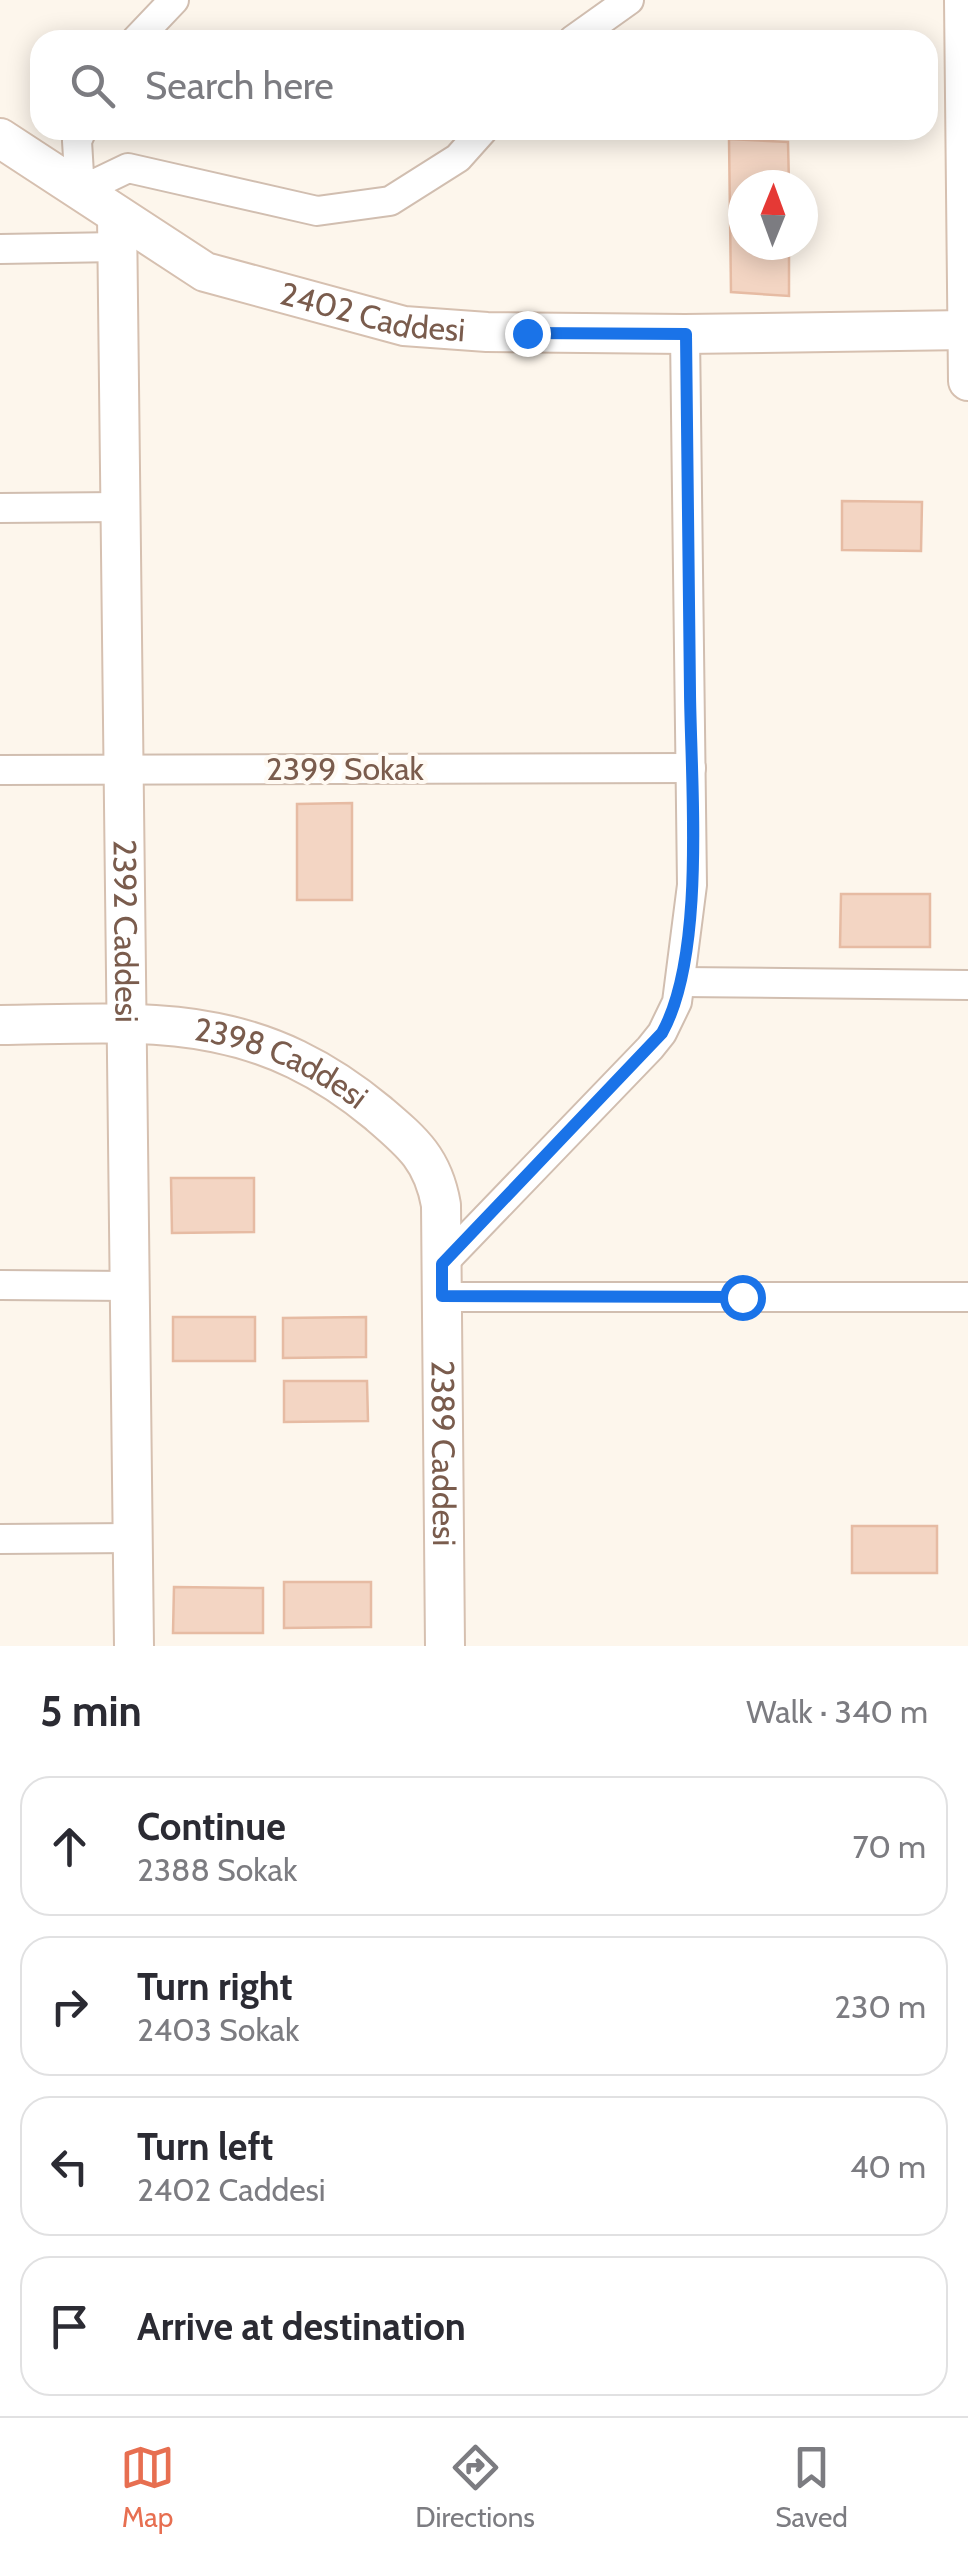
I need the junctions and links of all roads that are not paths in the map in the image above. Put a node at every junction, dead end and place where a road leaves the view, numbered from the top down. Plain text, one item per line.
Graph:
1 (174, 0) edge
2 (629, 0) edge
3 (964, 0) edge
4 (146, 30) edge
5 (587, 30) edge
6 (0, 138) edge
7 (78, 140) edge
8 (475, 140) edge
9 (967, 180) edge
10 (80, 191) junction
11 (118, 231) junction
12 (0, 248) edge
13 (968, 330) edge
14 (686, 334) junction
15 (968, 381) edge
16 (121, 507) junction
17 (0, 508) edge
18 (691, 768) junction
19 (124, 769) junction
20 (0, 770) edge
21 (681, 982) junction
22 (968, 986) edge
23 (127, 1024) junction
24 (0, 1025) edge
25 (442, 1280) junction
26 (0, 1285) edge
27 (130, 1286) junction
28 (968, 1297) edge
29 (132, 1538) junction
30 (0, 1539) edge
31 (134, 1646) edge
32 (445, 1646) edge

1 - 4 street
2 - 5 street
3 - 9 street
6 - 10 street, 2402 Caddesi
7 - 10 street
8 - 10 street
9 - 13 street
10 - 11 street, 2402 Caddesi
11 - 12 street
11 - 14 street, 2402 Caddesi
11 - 16 street, 2392 Caddesi
13 - 14 street, 2402 Caddesi
13 - 15 street
14 - 18 street
16 - 17 street
16 - 19 street, 2392 Caddesi
18 - 19 street, 2399 Sokak
18 - 21 street
19 - 20 street, 2399 Sokak
19 - 23 street, 2392 Caddesi
21 - 22 street
21 - 25 street
23 - 24 street, 2398 Caddesi
23 - 25 street, 2398 Caddesi
23 - 27 street, 2392 Caddesi
25 - 28 street
25 - 32 street, 2389 Caddesi
26 - 27 street
27 - 29 street, 2392 Caddesi
29 - 30 street
29 - 31 street, 2392 Caddesi

